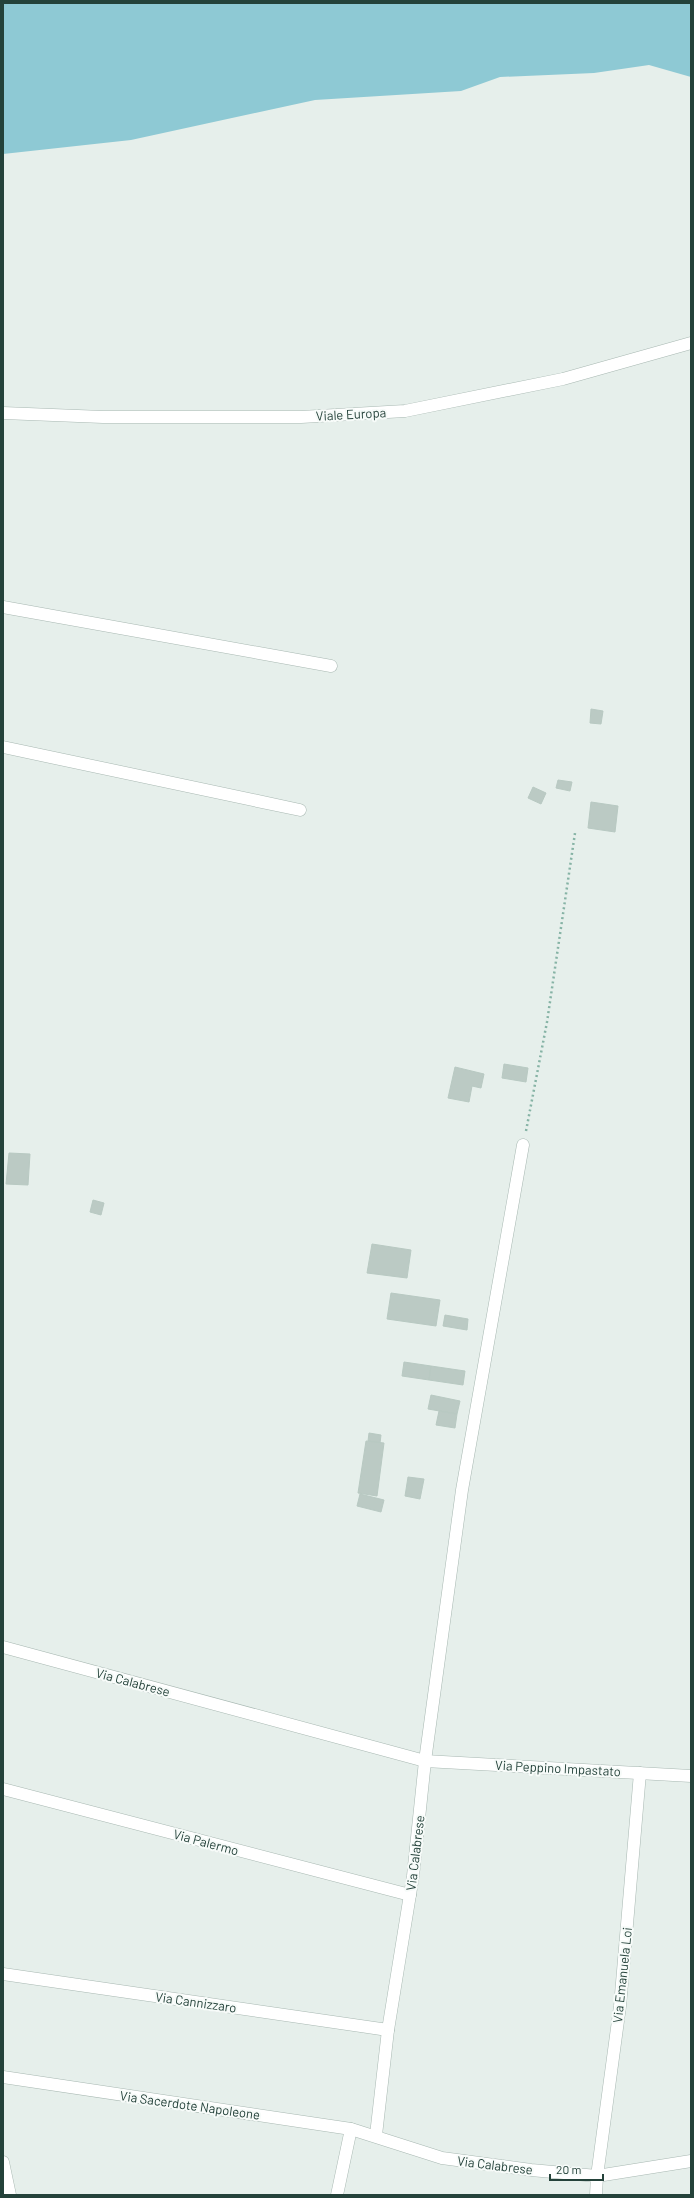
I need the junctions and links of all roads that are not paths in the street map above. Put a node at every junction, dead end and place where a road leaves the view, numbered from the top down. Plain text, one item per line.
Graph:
1 (691, 343) edge
2 (3, 413) edge
3 (3, 607) edge
4 (331, 666) dead end
5 (3, 747) edge
6 (300, 810) dead end
7 (523, 1145) road end
8 (3, 1647) edge
9 (425, 1761) junction
10 (640, 1773) junction
11 (691, 1776) edge
12 (3, 1789) edge
13 (410, 1895) junction
14 (3, 1974) edge
15 (388, 2030) junction
16 (3, 2077) edge
17 (351, 2129) junction
18 (376, 2135) junction
19 (691, 2161) edge
20 (3, 2162) edge
21 (597, 2176) junction
22 (10, 2195) edge
23 (337, 2195) edge
24 (596, 2195) edge

1 - 2 street, Viale Europa
3 - 4 street
5 - 6 street
7 - 9 street
8 - 9 street, Via Calabrese
9 - 10 street, Via Peppino Impastato
9 - 13 street, Via Calabrese
10 - 11 street, Via Peppino Impastato
10 - 21 street, Via Emanuela Loi
12 - 13 street, Via Palermo
13 - 15 street, Via Calabrese
14 - 15 street, Via Cannizzaro
15 - 18 street, Via Calabrese
16 - 17 street, Via Sacerdote Napoleone
17 - 18 street, Via Sacerdote Napoleone
17 - 23 street
18 - 21 street, Via Calabrese
19 - 21 street, Via Calabrese
20 - 22 street
21 - 24 street

